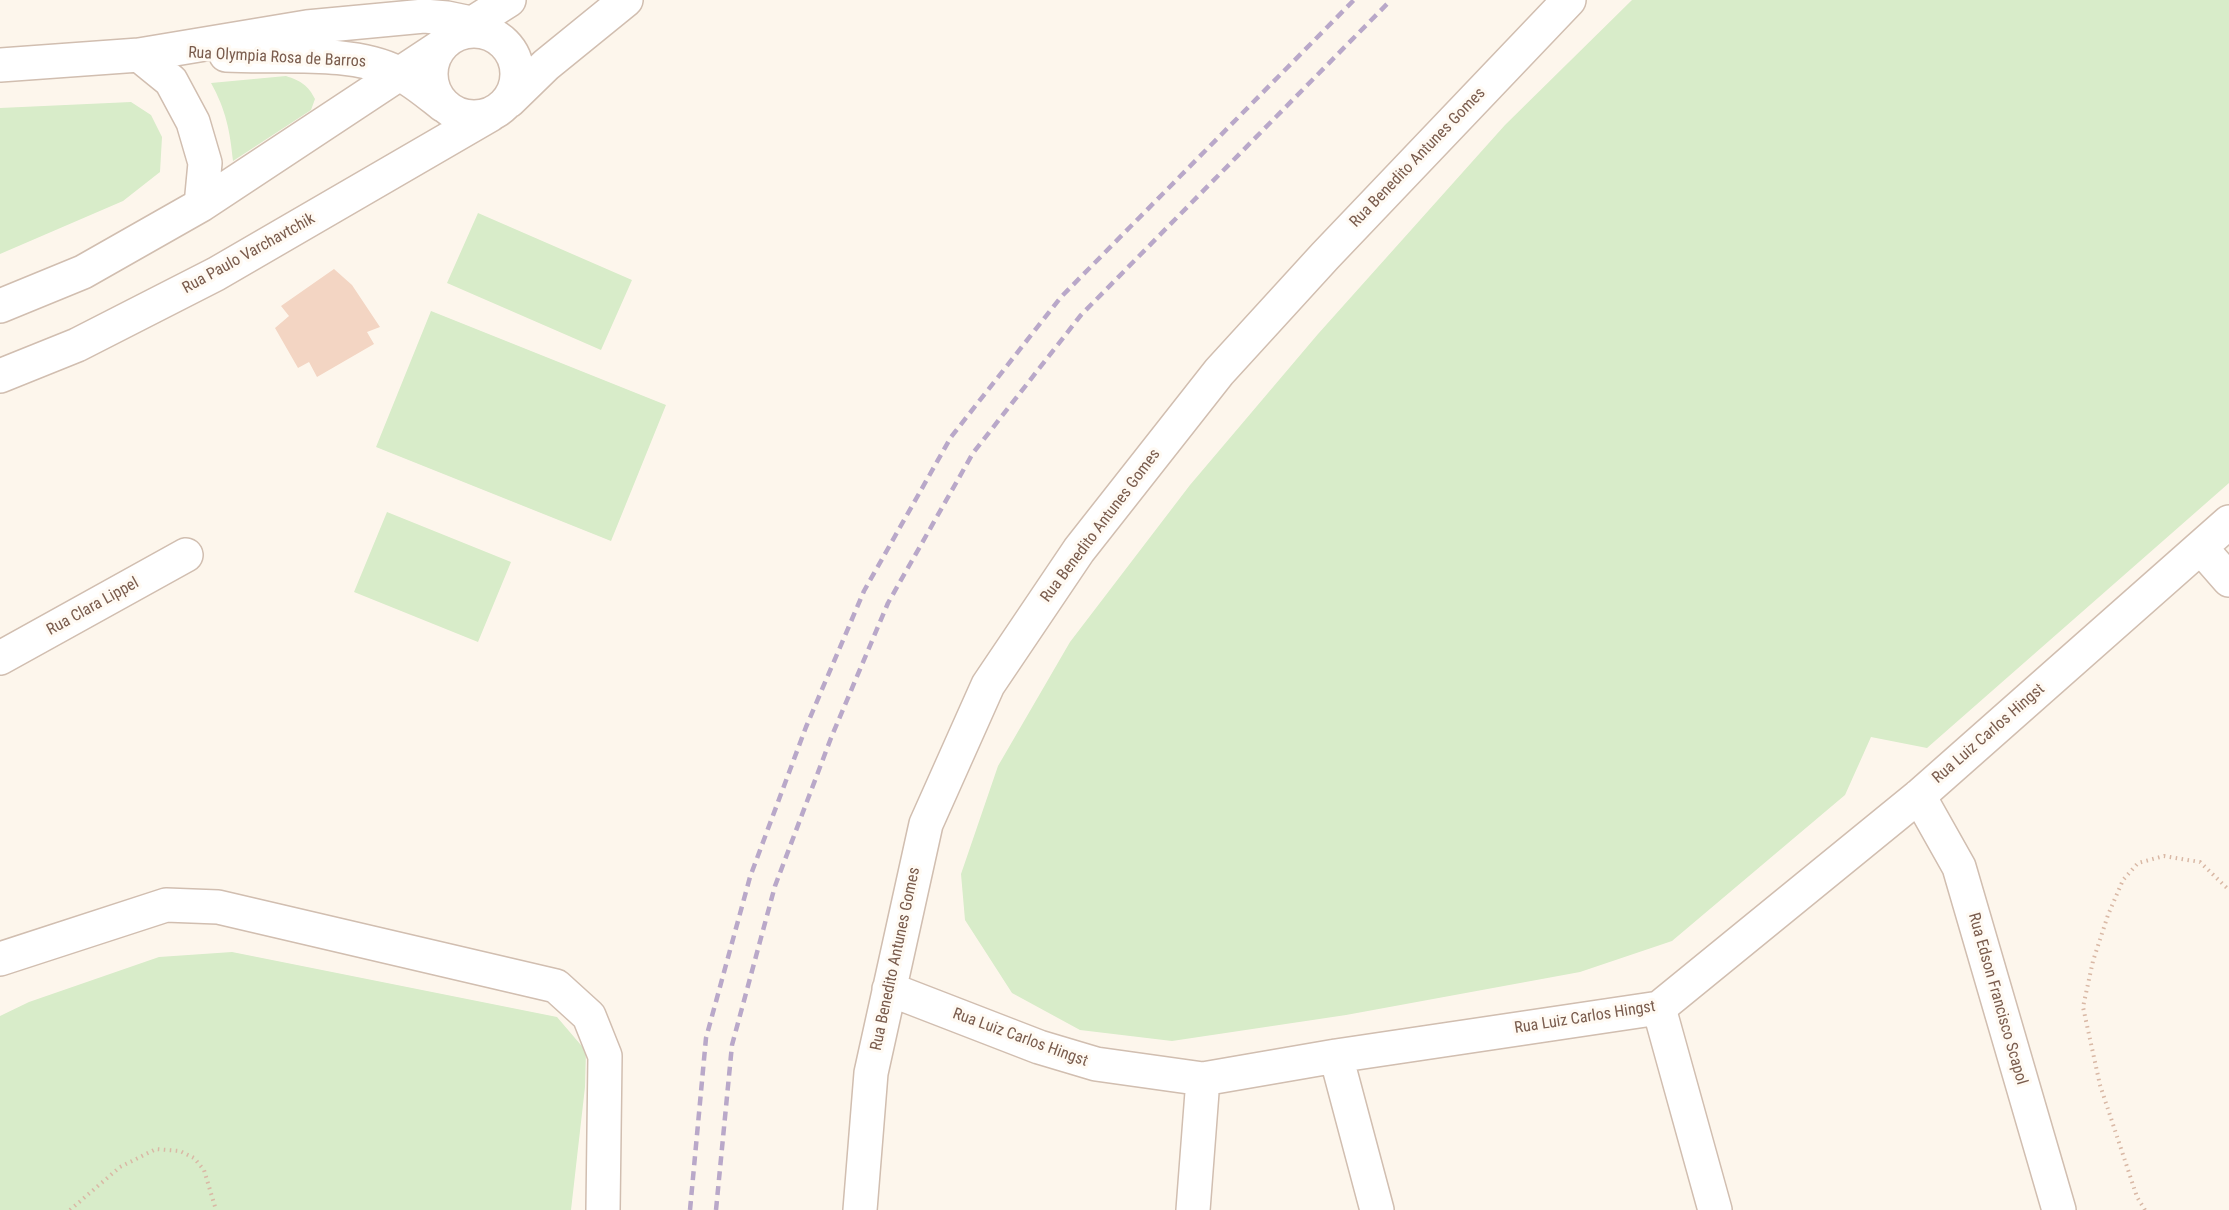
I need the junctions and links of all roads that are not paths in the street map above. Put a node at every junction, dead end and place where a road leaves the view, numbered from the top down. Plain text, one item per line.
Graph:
1 (509, 0) edge
2 (595, 0) edge
3 (626, 0) edge
4 (1569, 0) edge
5 (464, 35) junction
6 (155, 53) junction
7 (0, 65) edge
8 (546, 65) junction
9 (400, 73) junction
10 (443, 105) junction
11 (497, 111) junction
12 (201, 205) junction
13 (0, 306) edge
14 (0, 376) edge
15 (2229, 522) edge
16 (2201, 548) junction
17 (186, 555) dead end
18 (2229, 580) edge
19 (0, 658) edge
20 (1919, 796) junction
21 (0, 959) edge
22 (889, 989) junction
23 (1659, 1008) junction
24 (1336, 1056) junction
25 (1203, 1079) junction
26 (603, 1210) edge
27 (860, 1210) edge
28 (1193, 1210) edge
29 (1377, 1210) edge
30 (1715, 1210) edge
31 (2059, 1210) edge

1 - 5 street
2 - 8 street, Rua Paulo Varchavtchik
3 - 8 street, Rua Paulo Varchavtchik
4 - 22 street, Rua Benedito Antunes Gomes
5 - 6 street, Rua Olympia Rosa de Barros
5 - 9 street
5 - 10 street
5 - 11 street
6 - 7 street, Rua Olympia Rosa de Barros
6 - 9 street, Rua Olympia Rosa de Barros
6 - 12 street
8 - 11 street, Rua Paulo Varchavtchik
9 - 10 street, Rua Olympia Rosa de Barros
9 - 12 street
10 - 11 street
11 - 14 street, Rua Paulo Varchavtchik
12 - 13 street
15 - 16 street, Rua Luiz Carlos Hingst
16 - 18 street
16 - 20 street, Rua Luiz Carlos Hingst
17 - 19 street, Rua Clara Lippel
20 - 23 street, Rua Luiz Carlos Hingst
20 - 31 street, Rua Edson Francisco Scapol
21 - 26 street
22 - 25 street, Rua Luiz Carlos Hingst
22 - 27 street, Rua Benedito Antunes Gomes
23 - 24 street, Rua Luiz Carlos Hingst
23 - 30 street
24 - 25 street, Rua Luiz Carlos Hingst
24 - 29 street
25 - 28 street

